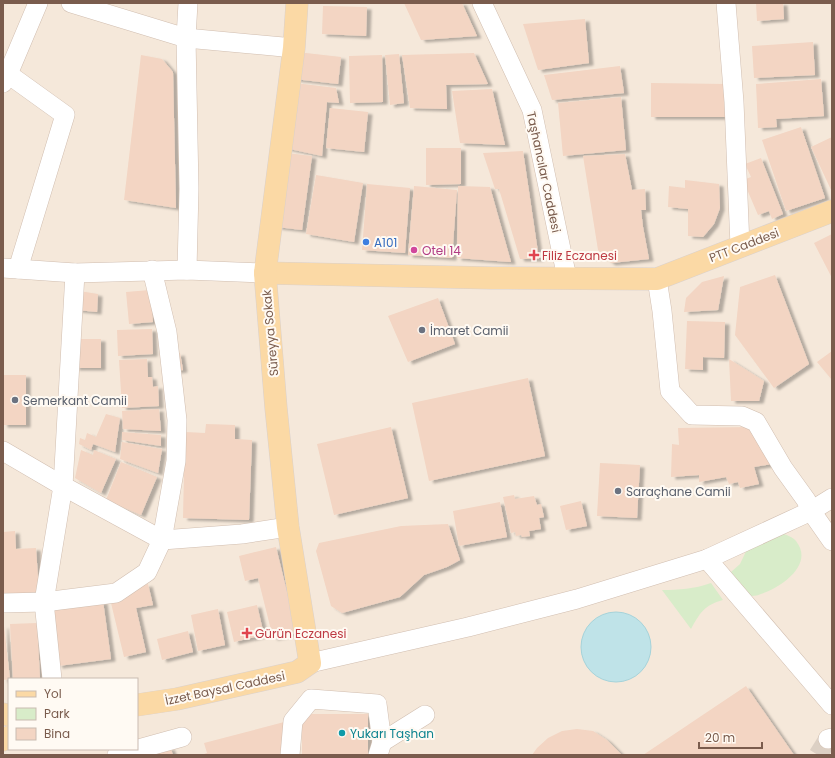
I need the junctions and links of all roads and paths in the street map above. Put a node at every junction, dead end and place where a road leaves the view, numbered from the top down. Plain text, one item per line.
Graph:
1 (38, 3) edge
2 (71, 3) edge
3 (188, 3) edge
4 (297, 3) edge
5 (482, 3) edge
6 (726, 3) edge
7 (186, 38) junction
8 (294, 48) junction
9 (6, 79) edge
10 (832, 211) edge
11 (740, 246) junction
12 (10, 268) edge
13 (152, 270) junction
14 (187, 270) junction
15 (75, 273) junction
16 (265, 273) junction
17 (567, 278) junction
18 (656, 278) junction
19 (3, 451) edge
20 (63, 486) junction
21 (832, 498) edge
22 (811, 511) junction
23 (288, 527) junction
24 (162, 540) junction
25 (832, 541) edge
26 (707, 559) junction
27 (44, 602) junction
28 (3, 603) edge
29 (310, 663) junction
30 (52, 678) edge
31 (138, 705) edge
32 (832, 705) edge
33 (425, 714) dead end
34 (182, 737) dead end
35 (380, 748) edge
36 (138, 749) edge
37 (135, 750) edge
38 (117, 755) edge
39 (290, 755) edge

1 - 9 street
2 - 7 street
3 - 7 street
4 - 8 main road, Süreyya Sokak
5 - 17 street, Taşhancılar Caddesi
6 - 11 street
7 - 8 street
7 - 14 street
8 - 16 main road, Süreyya Sokak
9 - 12 street
10 - 11 main road, PTT Caddesi
11 - 18 main road, PTT Caddesi
12 - 15 street
13 - 14 street
13 - 15 street
13 - 24 street
14 - 16 street
15 - 20 street
16 - 17 main road
16 - 23 main road, Süreyya Sokak
17 - 18 main road
18 - 22 street
19 - 20 street
20 - 24 street
20 - 27 street
21 - 22 street
22 - 25 street
22 - 26 street
23 - 24 street
23 - 29 main road, Süreyya Sokak
24 - 27 street
26 - 29 street
26 - 32 street
27 - 28 street
27 - 30 street
29 - 31 main road, İzzet Baysal Caddesi
33 - 35 street
34 - 36 street
35 - 39 street
37 - 38 street

